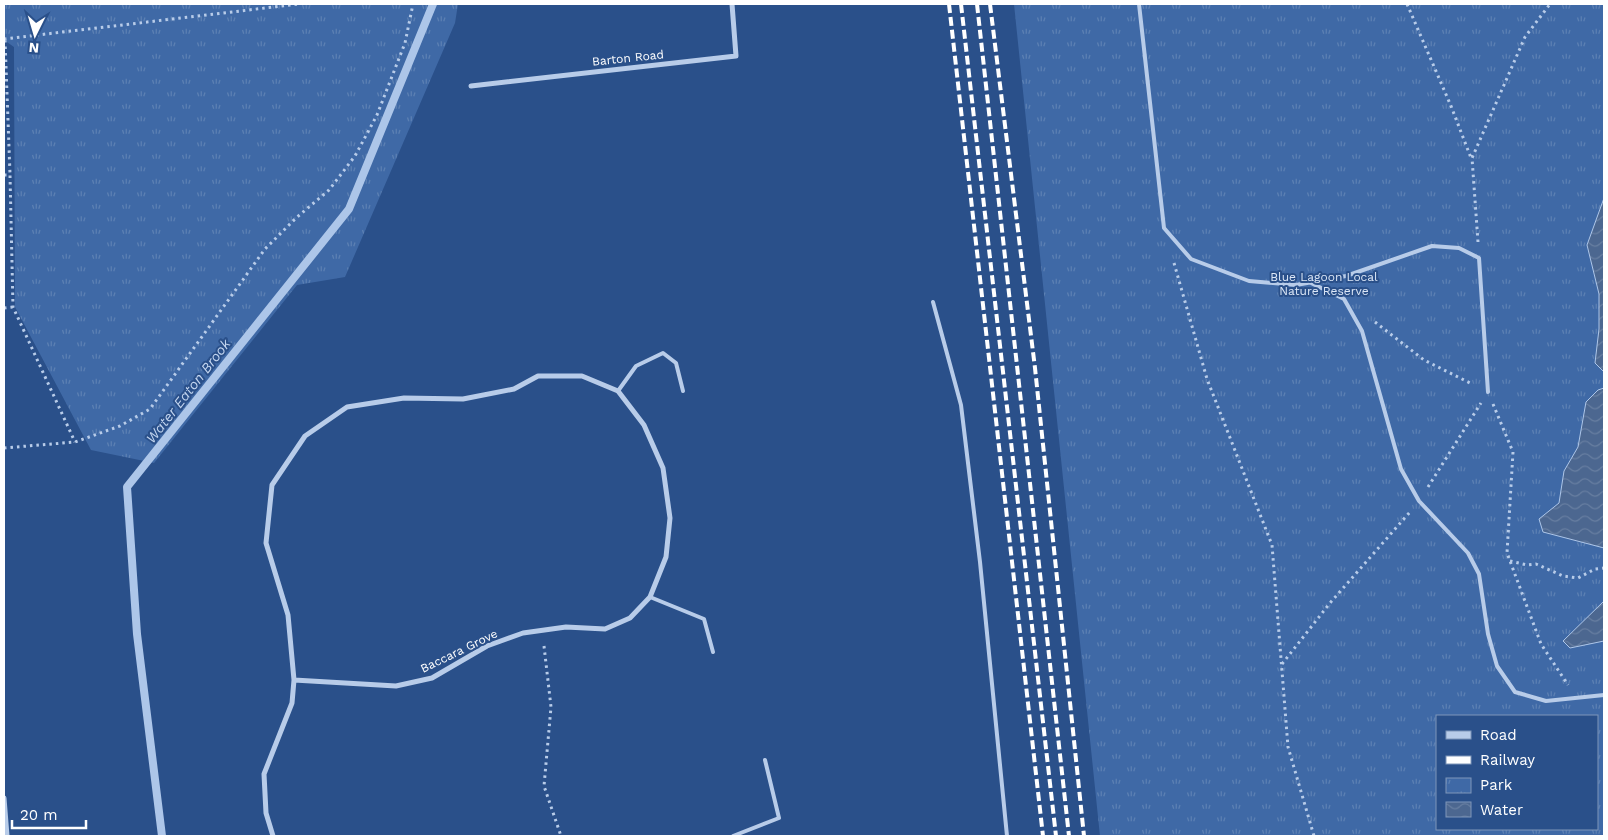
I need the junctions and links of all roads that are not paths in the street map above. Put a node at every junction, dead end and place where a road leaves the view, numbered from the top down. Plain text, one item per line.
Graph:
1 (732, 4) edge
2 (1140, 4) edge
3 (471, 86) dead end
4 (1309, 282) junction
5 (934, 302) dead end
6 (618, 391) junction
7 (684, 391) dead end
8 (1488, 392) road end
9 (650, 597) junction
10 (713, 652) dead end
11 (294, 680) junction
12 (1604, 695) edge
13 (765, 760) dead end
14 (4, 798) edge
15 (7, 836) edge
16 (273, 836) edge
17 (733, 836) edge
18 (1008, 836) edge

1 - 3 street, Barton Road
2 - 4 lane
4 - 8 lane
4 - 12 lane
5 - 18 lane
6 - 7 lane
6 - 9 street, Baccara Grove
6 - 11 street, Baccara Grove
9 - 10 lane
9 - 11 street, Baccara Grove
11 - 16 street, Baccara Grove
13 - 17 lane
14 - 15 street

